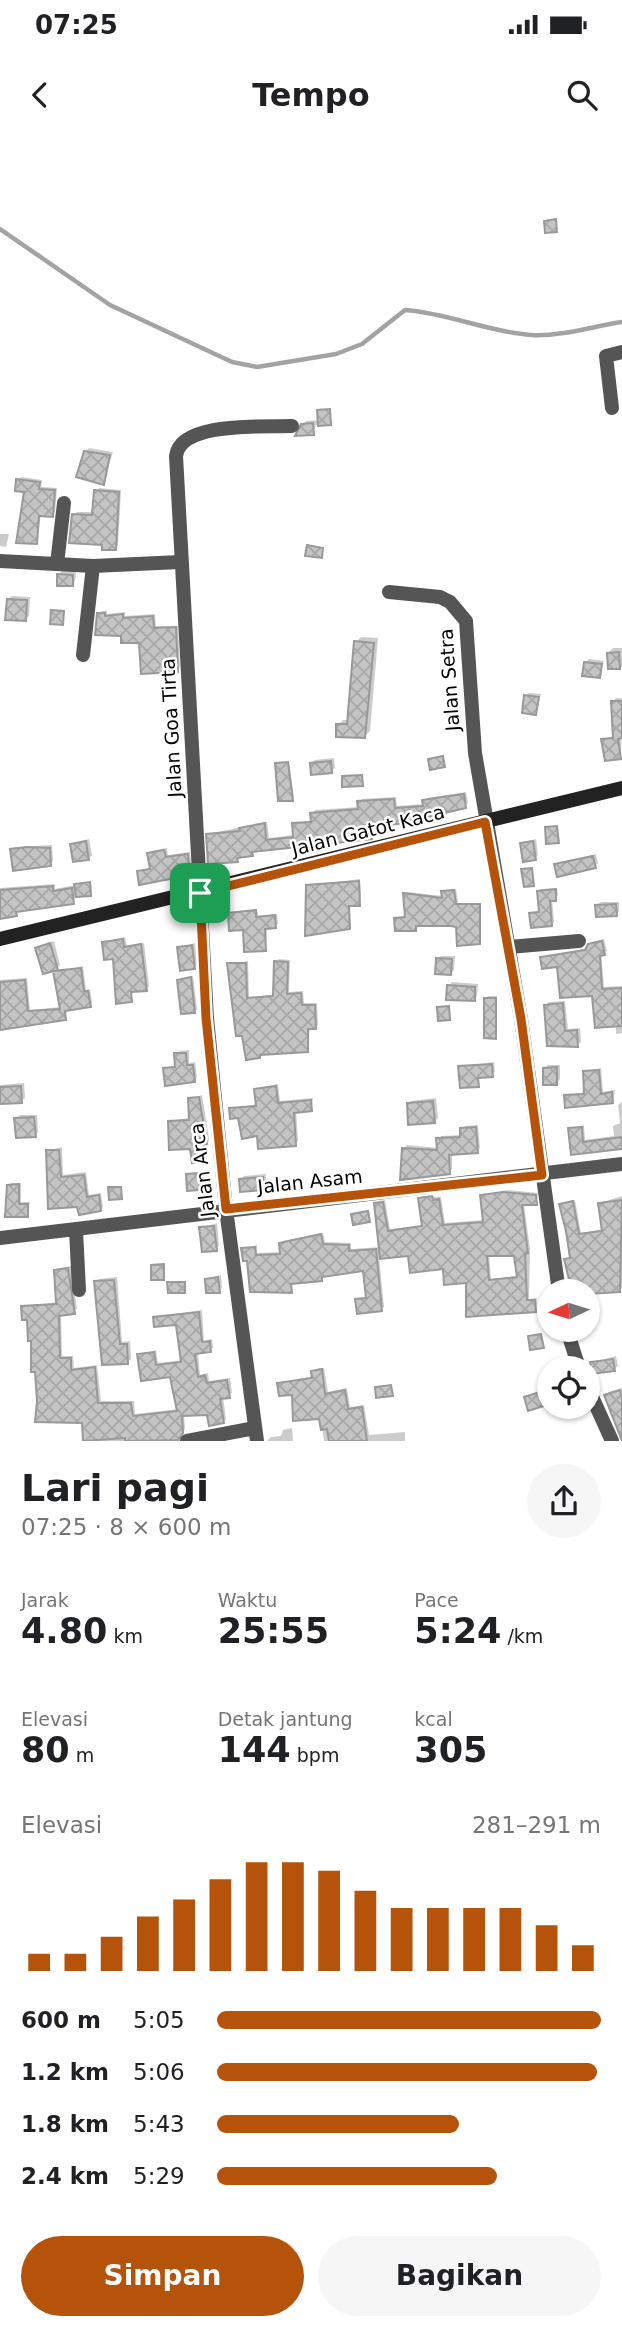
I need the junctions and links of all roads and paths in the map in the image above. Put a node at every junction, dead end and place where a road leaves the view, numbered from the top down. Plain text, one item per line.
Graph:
1 (622, 352) edge
2 (612, 408) dead end
3 (292, 426) dead end
4 (64, 503) dead end
5 (0, 561) edge
6 (180, 562) junction
7 (57, 564) junction
8 (93, 566) junction
9 (389, 592) dead end
10 (83, 655) dead end
11 (622, 788) edge
12 (485, 822) junction
13 (200, 893) junction
14 (0, 939) edge
15 (579, 941) dead end
16 (509, 947) junction
17 (622, 1164) edge
18 (542, 1175) junction
19 (226, 1209) junction
20 (76, 1230) junction
21 (0, 1238) edge
22 (557, 1279) edge
23 (79, 1290) dead end
24 (600, 1414) edge
25 (256, 1434) edge
26 (187, 1441) edge
27 (612, 1441) edge

1 - 2 street
3 - 6 street, Jalan Goa Tirta
4 - 7 street
5 - 7 street
6 - 8 street
6 - 13 street, Jalan Goa Tirta
7 - 8 street
8 - 10 street
9 - 12 street, Jalan Setra
11 - 12 main road, Jalan Gatot Kaca
12 - 13 main road, Jalan Gatot Kaca
12 - 16 street, Jalan Setra
13 - 14 main road, Jalan Gatot Kaca
13 - 19 street, Jalan Arca
15 - 16 street
16 - 18 street, Jalan Setra
17 - 18 street, Jalan Asam
18 - 19 street, Jalan Asam
18 - 22 street, Jalan Setra
19 - 20 street, Jalan Asam
19 - 25 street, Jalan Arca
20 - 21 street, Jalan Asam
20 - 23 street
24 - 27 street
25 - 26 street

